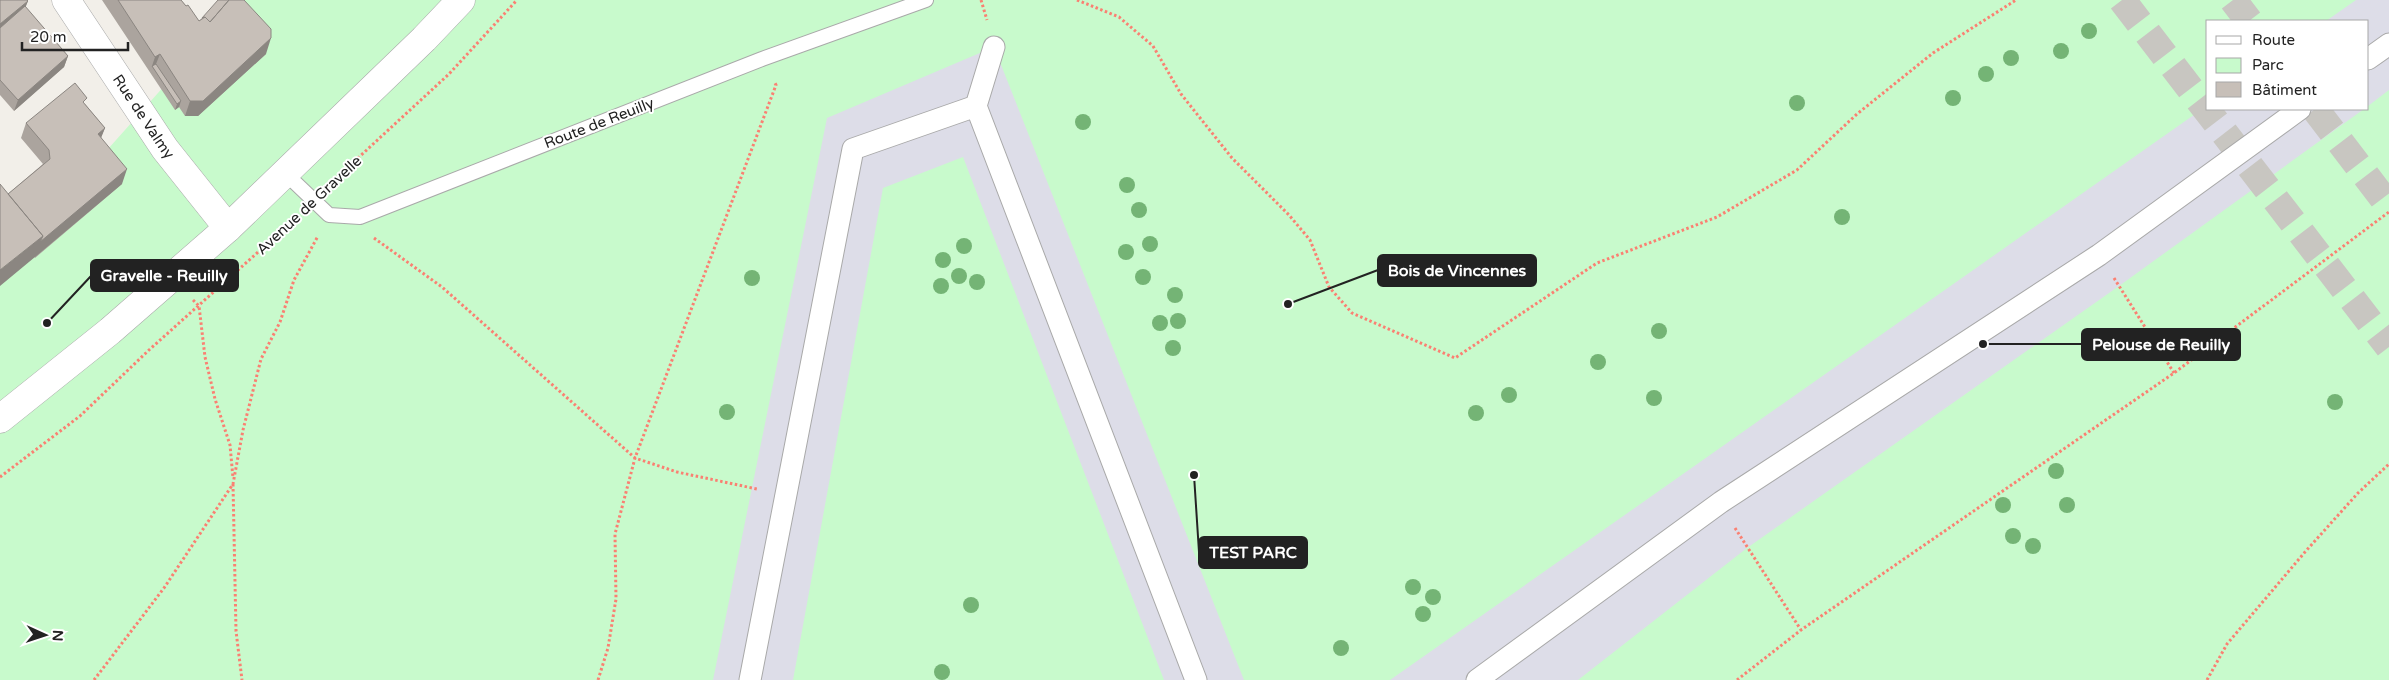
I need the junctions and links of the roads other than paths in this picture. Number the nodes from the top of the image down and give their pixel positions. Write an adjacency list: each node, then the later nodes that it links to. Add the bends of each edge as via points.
1 (66, 0): 10 (street, Rue de Valmy, via 165,149)
2 (461, 0): 9 (street)
3 (926, 0): 9 (lane, Route de Reuilly, via 762,58 360,217 329,215)
4 (2389, 44): 6 (street)
5 (994, 47): 7 (street)
6 (2369, 58)
7 (976, 106): 12 (street, via 853,149); 13 (street)
8 (2299, 110): 14 (street, via 2099,255 1721,502)
9 (285, 173): 10 (street)
10 (228, 228): 11 (street, via 110,331)
11 (0, 419)
12 (750, 680)
13 (1196, 680)
14 (1476, 680)

